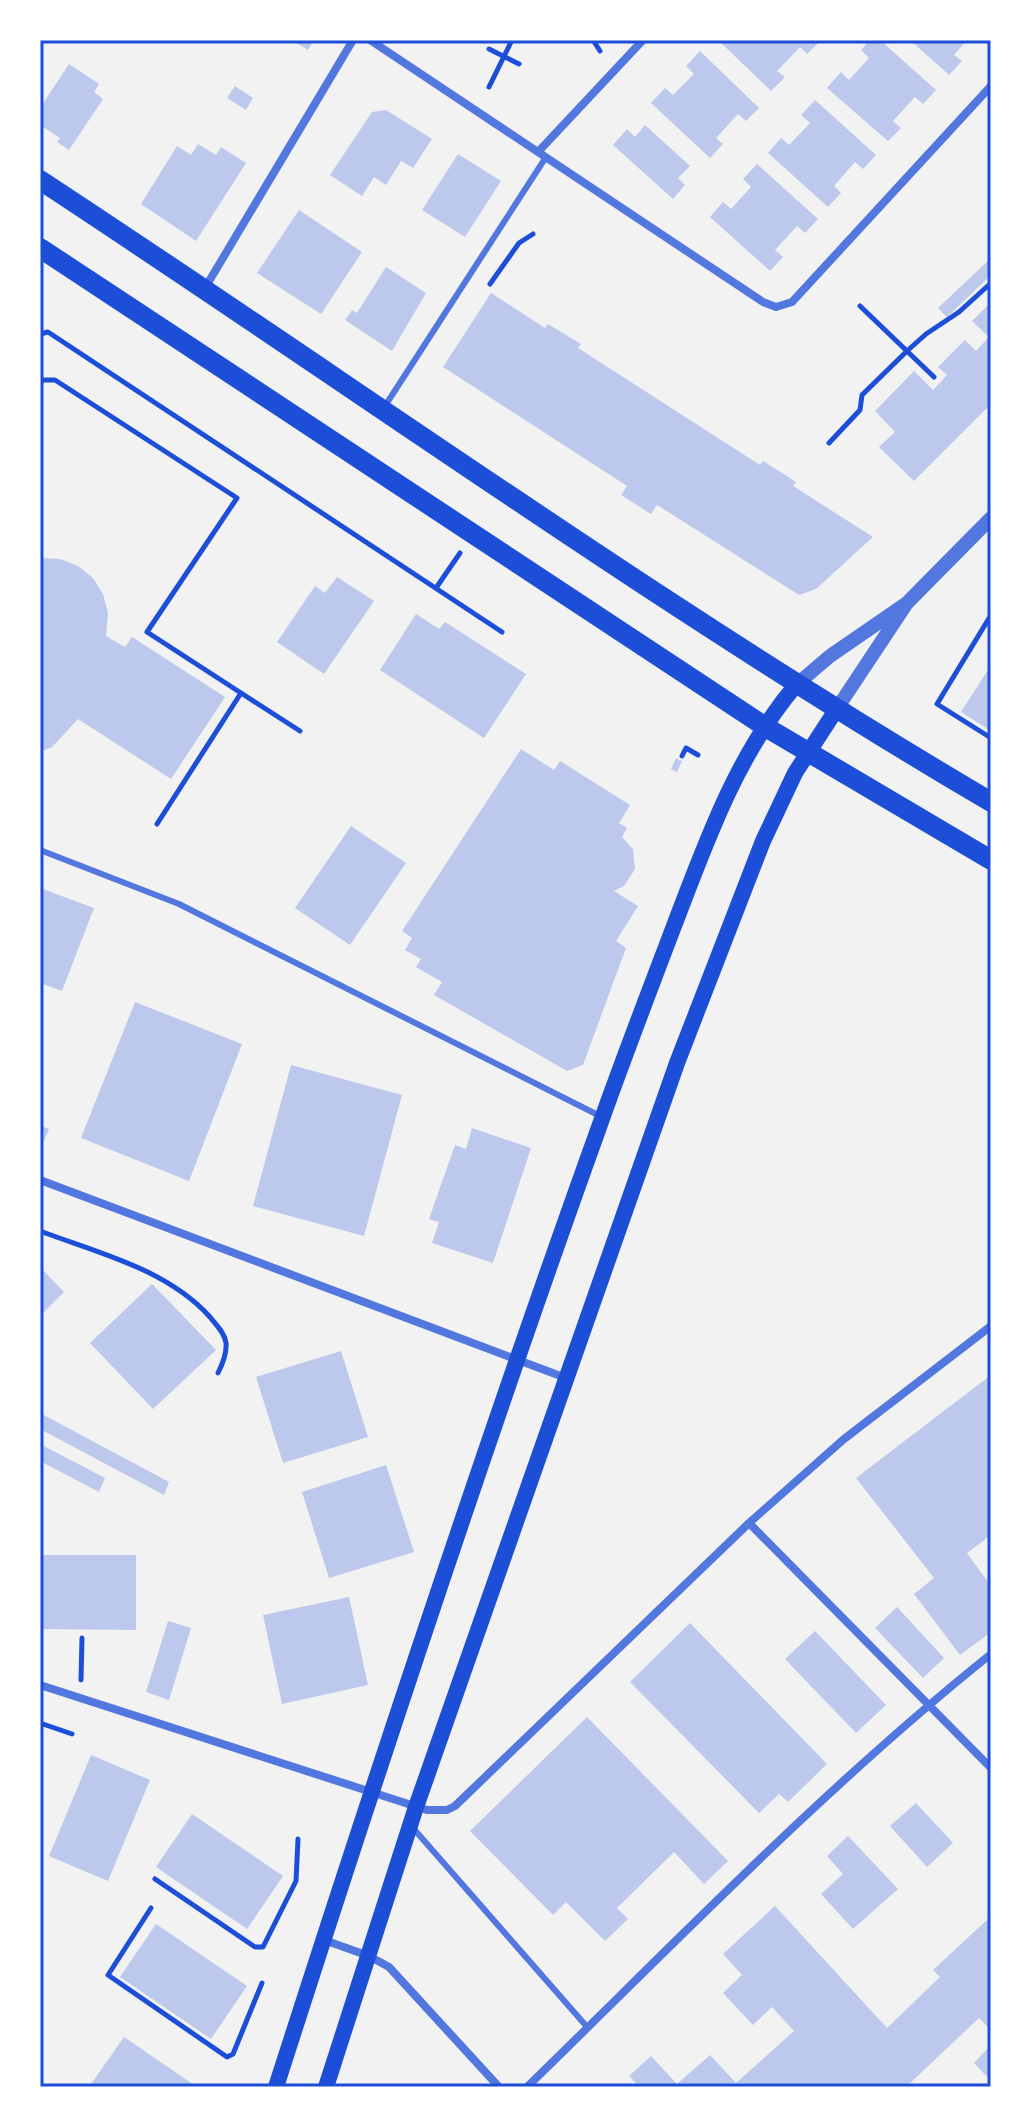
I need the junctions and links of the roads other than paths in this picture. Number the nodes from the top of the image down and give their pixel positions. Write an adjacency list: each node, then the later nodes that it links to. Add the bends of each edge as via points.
1 (353, 40): 8 (street)
2 (370, 40): 5 (street)
3 (643, 40): 5 (street)
4 (991, 86): 5 (street, via 782,307 763,302)
5 (542, 155): 9 (lane)
6 (40, 180): 8 (main road)
7 (41, 251): 14 (main road)
8 (205, 288): 9 (main road)
9 (383, 409): 12 (main road)
10 (991, 518): 11 (street)
11 (907, 603): 12 (street); 13 (street)
12 (796, 685): 13 (main road); 14 (main road)
13 (836, 710): 15 (main road); 16 (main road)
14 (764, 726): 15 (main road); 19 (main road, via 710,835)
15 (808, 752): 18 (main road); 23 (main road, via 732,916)
16 (991, 802)
17 (40, 850): 19 (lane, via 179,904)
18 (991, 860)
19 (603, 1117): 22 (main road)
20 (40, 1180): 22 (street)
21 (991, 1326): 24 (street, via 844,1439)
22 (517, 1360): 23 (street); 29 (main road)
23 (566, 1378): 30 (main road)
24 (749, 1523): 27 (street); 30 (street, via 455,1806 438,1811)
25 (991, 1654): 27 (street)
26 (40, 1685): 29 (street)
27 (927, 1705): 28 (street); 34 (street)
28 (991, 1768)
29 (371, 1792): 30 (street); 32 (main road)
30 (416, 1807): 31 (main road)
31 (410, 1826): 33 (main road); 34 (lane)
32 (323, 1940): 33 (street); 35 (main road)
33 (369, 1956): 36 (main road); 37 (street, via 403,1980)
34 (588, 2028): 38 (street)
35 (276, 2087)
36 (326, 2087)
37 (499, 2087)
38 (527, 2087)

